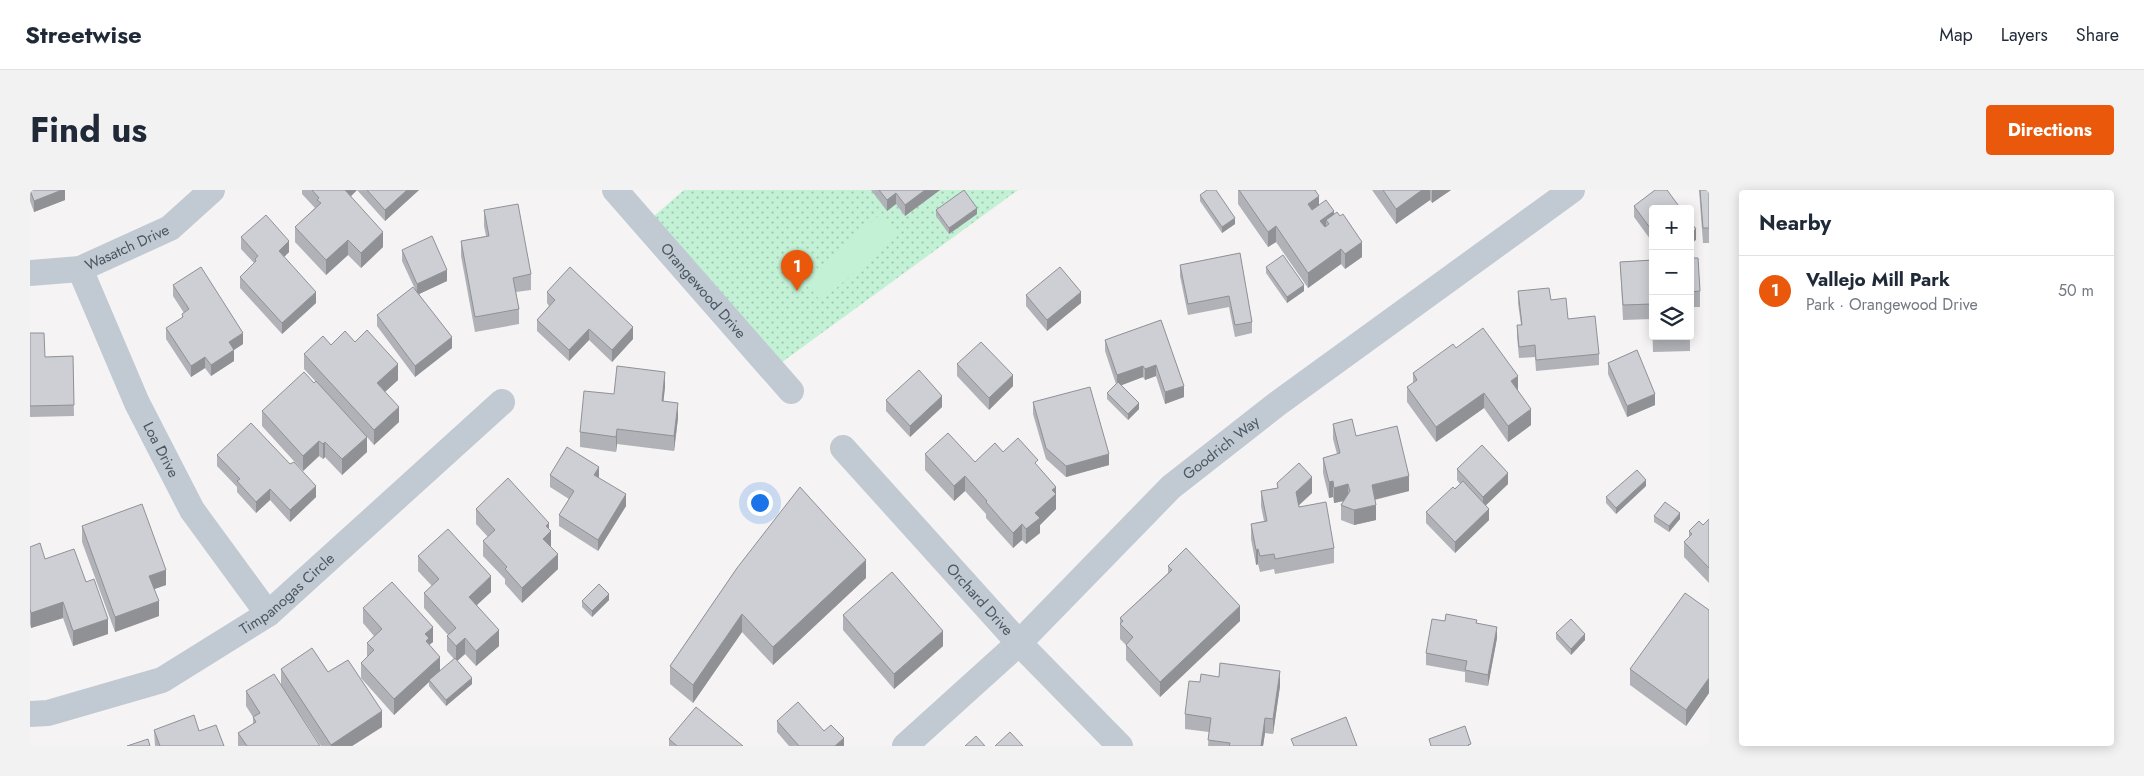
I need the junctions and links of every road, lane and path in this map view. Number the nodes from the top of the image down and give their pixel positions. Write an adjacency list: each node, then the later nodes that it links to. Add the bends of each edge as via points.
1 (212, 190): 4 (street, Wasatch Drive, via 170,228)
2 (615, 190): 6 (street, Orangewood Drive)
3 (1572, 190): 10 (street, Goodrich Way, via 1277,404 1171,486)
4 (80, 269): 5 (street, Wasatch Drive); 9 (street, Loa Drive, via 137,403 192,510)
5 (30, 273)
6 (791, 391)
7 (502, 402): 9 (street, Timpanogas Circle)
8 (843, 448): 10 (street, Orchard Drive)
9 (268, 614): 11 (street, Timpanogas Circle, via 162,680 48,714)
10 (1019, 642): 12 (street, Goodrich Way); 13 (street, Orchard Drive)
11 (30, 714)
12 (906, 746)
13 (1120, 746)

